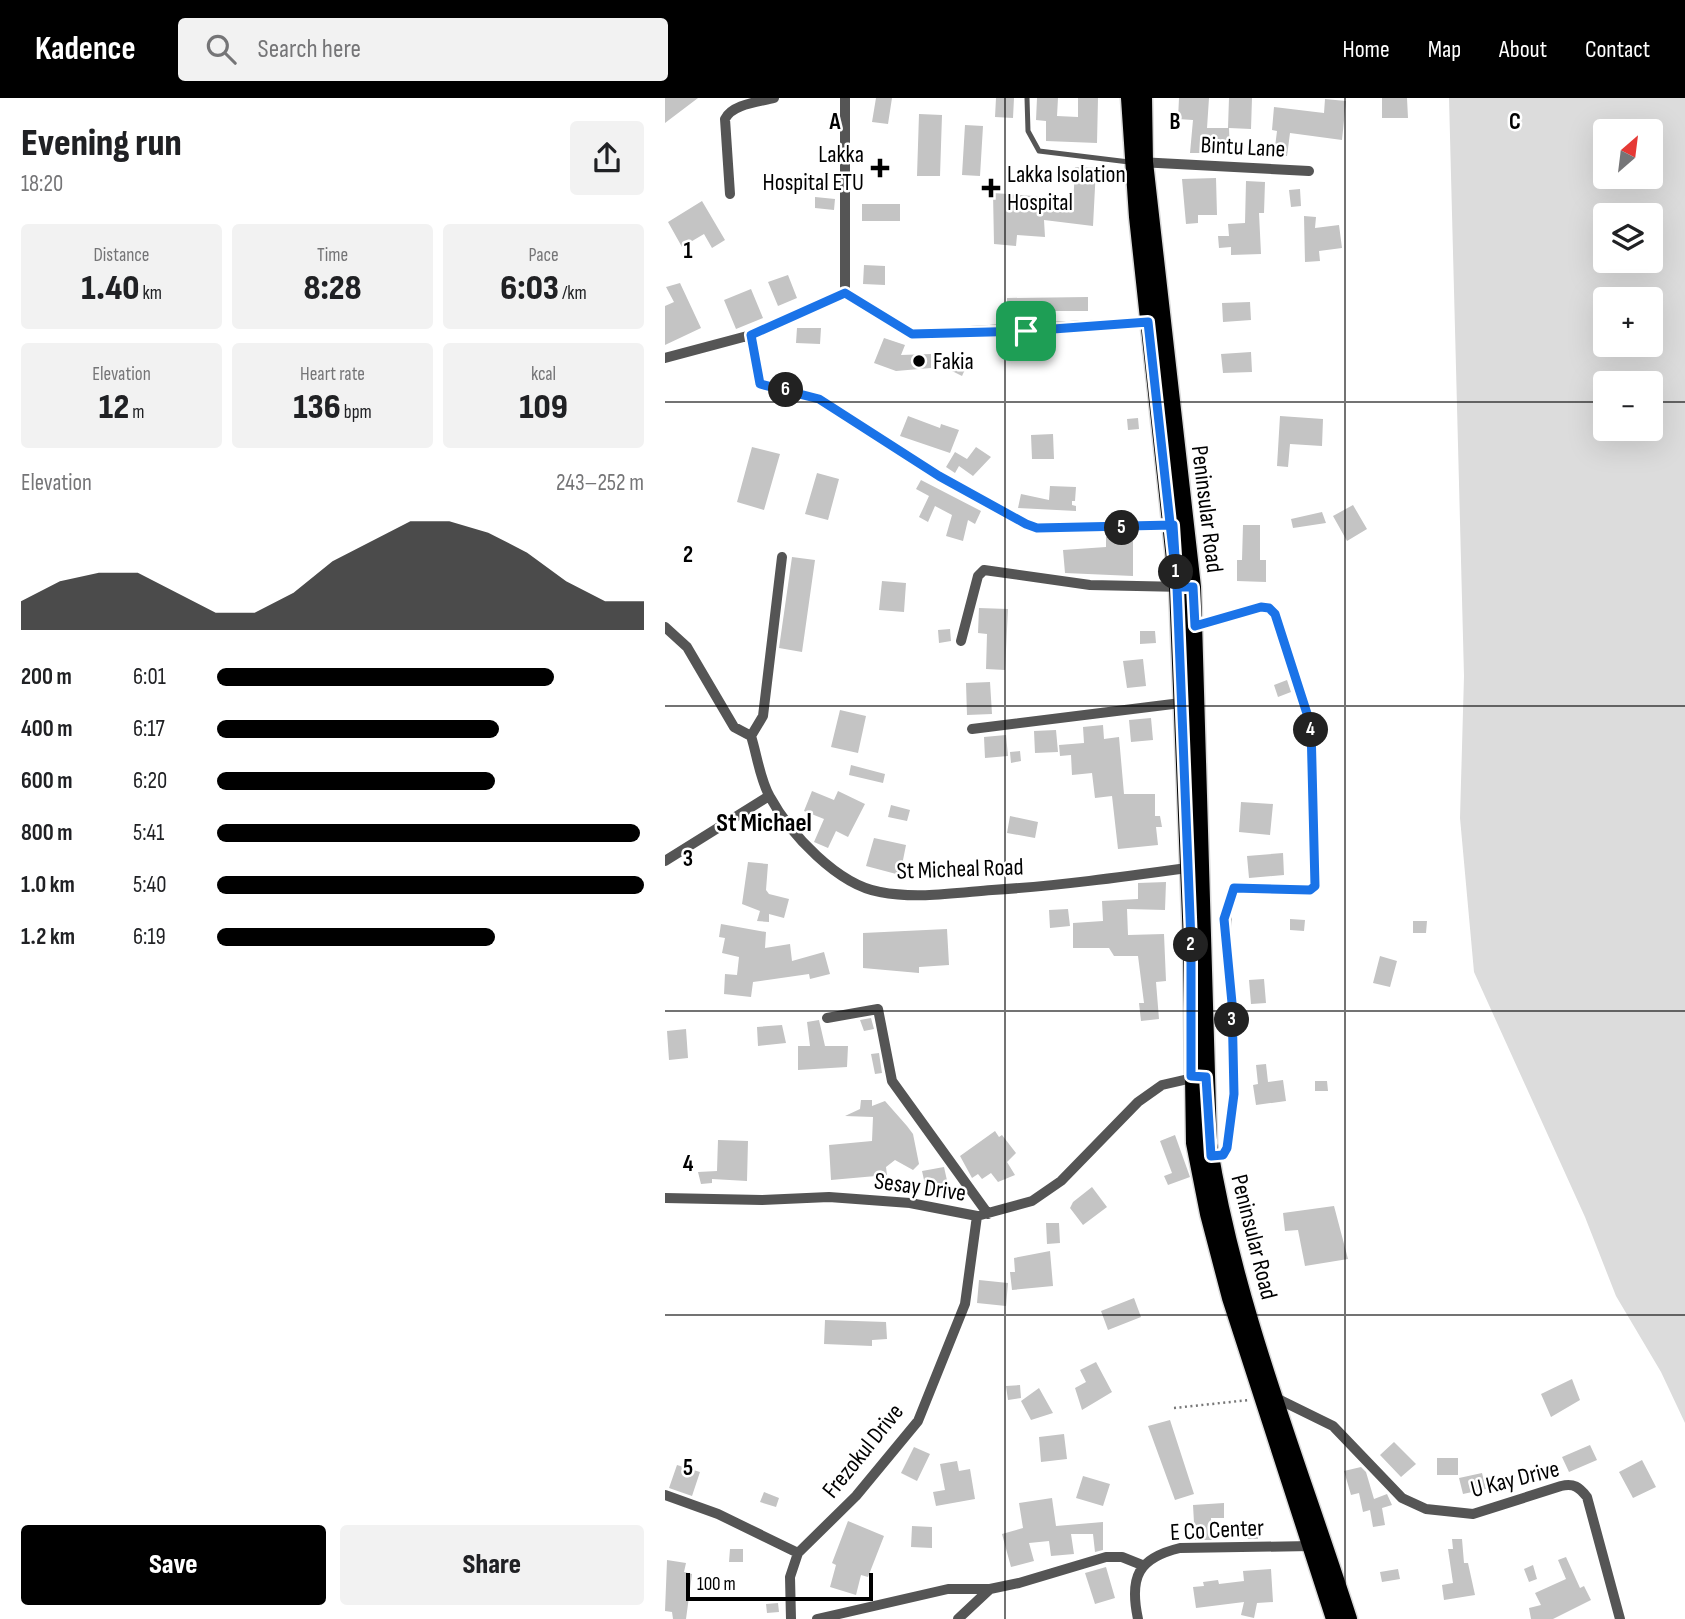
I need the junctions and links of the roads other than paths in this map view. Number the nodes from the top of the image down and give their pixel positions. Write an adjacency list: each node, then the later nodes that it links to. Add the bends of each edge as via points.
1 (774, 98): 8 (street, via 728,113)
2 (845, 98): 9 (street)
3 (1027, 98): 6 (lane, via 1028,131 1039,151)
4 (1129, 98): 6 (main road, Peninsular Road)
5 (1144, 98): 6 (main road, Peninsular Road)
6 (1139, 162): 7 (street, Bintu Lane); 10 (main road, Peninsular Road); 15 (main road, Peninsular Road)
7 (1309, 171)
8 (730, 194)
9 (845, 293): 10 (street, via 912,334); 11 (street)
10 (1148, 322): 13 (main road, Peninsular Road)
11 (751, 335): 12 (street); 13 (street, via 760,384 819,399 939,476 1026,524 1037,528)
12 (665, 358)
13 (1173, 525): 15 (main road, Peninsular Road)
14 (782, 557): 21 (street, via 763,716)
15 (1185, 587): 16 (main road, Peninsular Road); 18 (street, via 1090,585 984,570 978,576); 19 (main road, Peninsular Road)
16 (1195, 626): 26 (main road, Peninsular Road); 27 (street, via 1269,608 1275,614 1311,726 1315,886 1310,890 1234,888 1224,919 1234,1094 1226,1152)
17 (665, 627): 21 (street, via 687,646 734,727)
18 (961, 640)
19 (1181, 703): 20 (street); 24 (main road, Peninsular Road)
20 (972, 729)
21 (751, 736): 22 (street, St Micheal Road)
22 (769, 796): 23 (street); 24 (street, St Micheal Road, via 807,846 837,873 877,892 907,896 1064,886)
23 (665, 860)
24 (1188, 868): 26 (main road, Peninsular Road)
25 (827, 1018): 29 (street, via 879,1009 893,1081)
26 (1199, 1077): 27 (main road, Peninsular Road); 29 (street, Sesay Drive, via 1162,1085 1138,1102 1061,1181 1032,1201); 30 (main road, Peninsular Road, via 1193,1143 1208,1214)
27 (1211, 1156): 30 (main road, Peninsular Road, via 1219,1209)
28 (665, 1198): 29 (street, Sesay Drive, via 829,1197 910,1203)
29 (982, 1215): 33 (street, Frezokul Drive, via 965,1304 918,1421 856,1496)
30 (1270, 1399): 32 (main road, Peninsular Road); 41 (main road, Peninsular Road); 42 (street, U Kay Drive, via 1333,1426 1402,1498 1426,1510 1473,1514 1571,1483 1579,1487 1587,1497)
31 (665, 1495): 33 (street, via 718,1514)
32 (1311, 1546): 34 (street, E Co Center, via 1180,1548); 40 (main road, Peninsular Road)
33 (798, 1553): 36 (street, via 790,1577)
34 (1142, 1565): 35 (street, via 1106,1557); 39 (street, E Co Center, via 1134,1586)
35 (990, 1589): 37 (street, via 948,1589); 38 (street)
36 (791, 1619)
37 (817, 1619)
38 (958, 1619)
39 (1138, 1619)
40 (1334, 1619)
41 (1349, 1619)
42 (1620, 1619)

